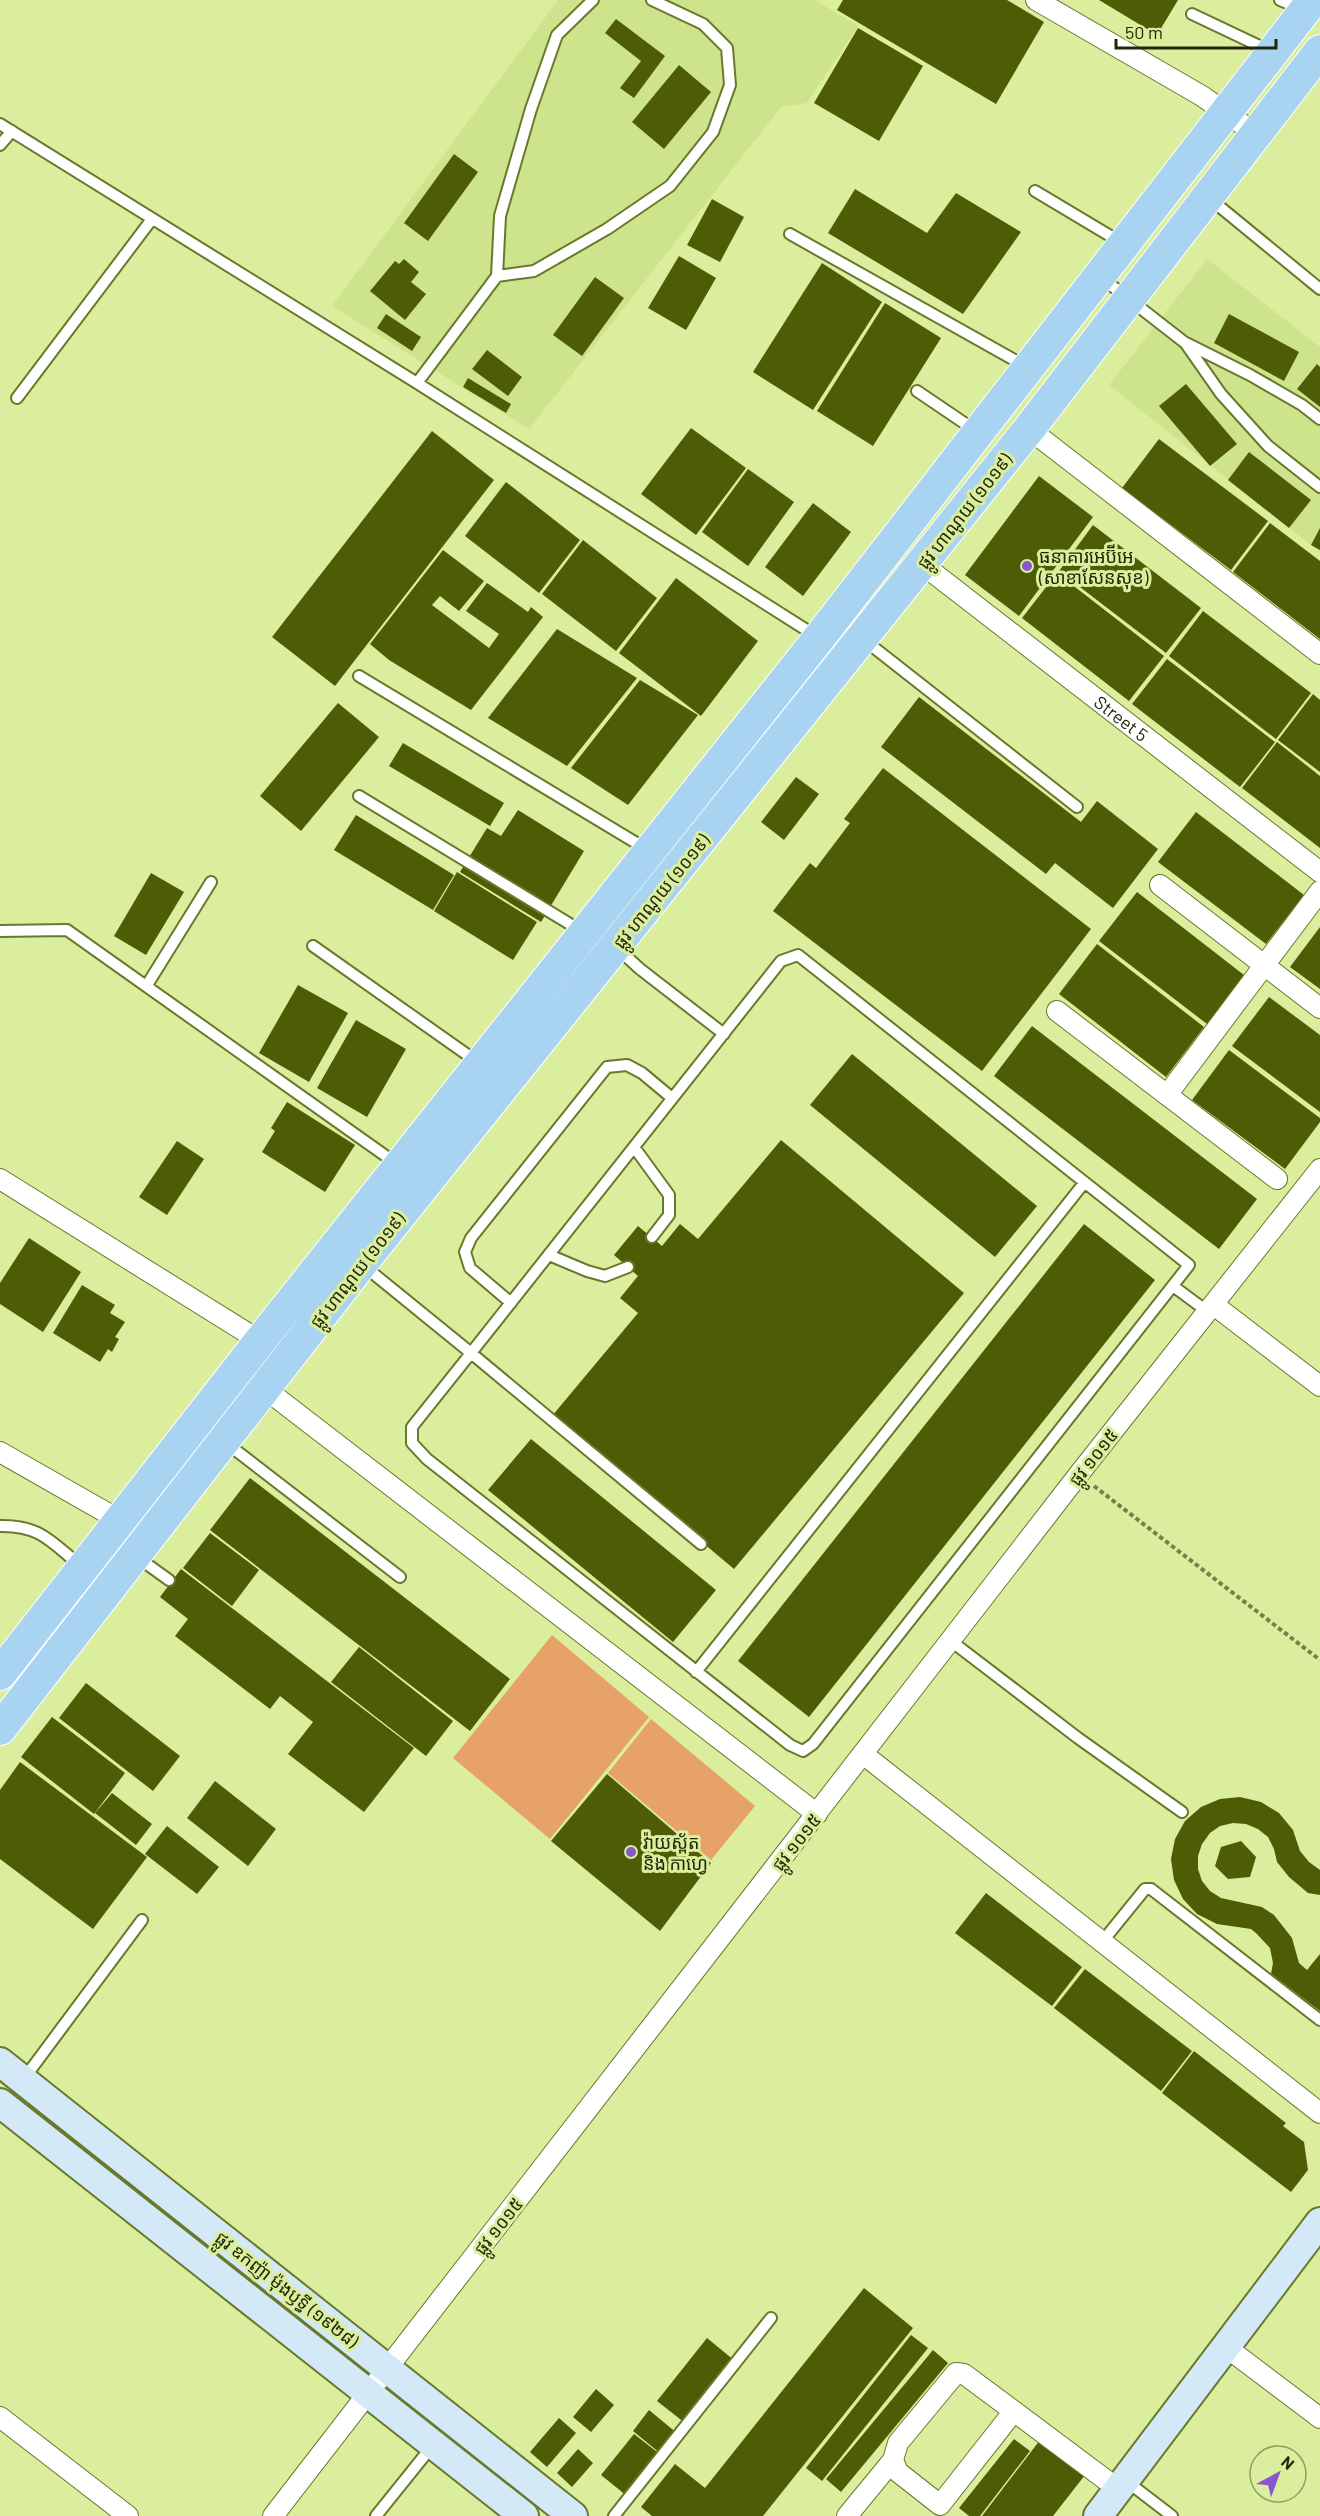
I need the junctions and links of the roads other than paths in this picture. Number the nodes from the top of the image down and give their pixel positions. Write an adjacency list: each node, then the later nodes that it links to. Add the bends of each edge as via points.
1 (593, 0): 18 (lane, via 557,35 531,109 500,216)
2 (652, 0): 18 (lane, via 703,24 727,48 730,85 713,132 670,186 607,229 534,271)
3 (1036, 0): 8 (street)
4 (1299, 3): 7 (main road, ផ្លូវ ហាណូយ (១០១៩))
5 (1192, 14): 7 (lane)
6 (1320, 51): 11 (main road, ផ្លូវ ហាណូយ (១០១៩))
7 (1273, 52): 8 (main road, ផ្លូវ ហាណូយ (១០១៩))
8 (1227, 112): 11 (street); 17 (main road, ផ្លូវ ហាណូយ (១០១៩))
9 (0, 124): 10 (lane)
10 (12, 132): 12 (lane); 15 (lane)
11 (1256, 134): 14 (main road, ផ្លូវ ហាណូយ (១០១៩))
12 (0, 145)
13 (1035, 191): 17 (lane)
14 (1207, 196): 20 (lane); 21 (main road, ផ្លូវ ហាណូយ (១០១៩))
15 (152, 219): 24 (lane); 26 (lane)
16 (790, 234): 23 (lane)
17 (1124, 245): 19 (main road, ផ្លូវ ហាណូយ (១០១៩))
18 (497, 276): 24 (lane)
19 (1100, 277): 21 (lane); 23 (main road, ផ្លូវ ហាណូយ (១០១៩))
20 (1320, 289)
21 (1128, 300): 22 (lane); 28 (main road, ផ្លូវ ហាណូយ (១០១៩))
22 (1184, 342): 27 (lane, via 1250,375); 30 (lane, via 1221,394 1268,446)
23 (1030, 368): 29 (main road, ផ្លូវ ហាណូយ (១០១៩))
24 (417, 383): 32 (lane)
25 (917, 391): 29 (lane)
26 (17, 398)
27 (1320, 419)
28 (1029, 429): 31 (main road, ផ្លូវ ហាណូយ (១០១៩)); 34 (street)
29 (979, 433): 32 (main road, ផ្លូវ ហាណូយ (១០១៩))
30 (1320, 487)
31 (922, 564): 33 (main road, ផ្លូវ ហាណូយ (១០១៩)); 39 (street, Street 5)
32 (819, 638): 38 (main road, ផ្លូវ ហាណូយ (១០១៩))
33 (862, 639): 37 (lane); 46 (main road, ផ្លូវ ហាណូយ (១០១៩))
34 (1320, 654)
35 (358, 676): 38 (lane)
36 (359, 796): 43 (lane)
37 (1077, 807)
38 (651, 852): 43 (main road, ផ្លូវ ហាណូយ (១០១៩))
39 (1320, 872)
40 (211, 882): 48 (lane)
41 (1160, 885): 47 (street)
42 (1320, 891): 47 (street)
43 (589, 930): 46 (lane); 52 (main road, ផ្លូវ ហាណូយ (១០១៩))
44 (0, 931): 48 (lane, via 67,930)
45 (313, 946): 52 (lane)
46 (616, 947): 51 (lane); 62 (main road, ផ្លូវ ហាណូយ (១០១៩))
47 (1264, 965): 49 (street); 53 (street)
48 (147, 985): 56 (lane)
49 (1320, 1008)
50 (1057, 1011): 53 (street)
51 (724, 1034): 54 (lane); 60 (lane, via 781,961 798,955)
52 (481, 1065): 56 (main road, ផ្លូវ ហាណូយ (១០១៩))
53 (1167, 1095): 59 (street)
54 (672, 1098): 55 (lane); 66 (lane, via 627,1065 607,1066 471,1238 465,1252 470,1268)
55 (634, 1147): 61 (lane, via 669,1195 669,1215); 63 (lane)
56 (400, 1166): 62 (main road, ផ្លូវ ហាណូយ (១០១៩))
57 (1320, 1169): 67 (street, ផ្លូវ ១០១៥)
58 (0, 1179): 68 (street)
59 (1277, 1179)
60 (1084, 1183): 65 (lane, via 1189,1265); 82 (lane)
61 (652, 1237)
62 (350, 1254): 68 (main road, ផ្លូវ ហាណូយ (១០១៩)); 69 (lane); 71 (main road, ផ្លូវ ហាណូយ (១០១៩))
63 (549, 1255): 64 (lane, via 605,1276); 66 (lane)
64 (628, 1267)
65 (1173, 1286): 67 (lane); 82 (lane, via 813,1744 803,1751 790,1745)
66 (511, 1303): 69 (lane)
67 (1211, 1308): 70 (street); 81 (street, ផ្លូវ ១០១៥)
68 (260, 1341): 74 (main road, ផ្លូវ ហាណូយ (១០១៩))
69 (471, 1353): 76 (lane); 82 (lane, via 412,1427 412,1443 427,1459)
70 (1320, 1386)
71 (264, 1388): 72 (main road, ផ្លូវ ហាណូយ (១០១៩)); 87 (street)
72 (222, 1440): 77 (main road, ផ្លូវ ហាណូយ (១០១៩)); 79 (lane)
73 (0, 1452): 74 (street)
74 (121, 1520): 77 (street); 78 (main road, ផ្លូវ ហាណូយ (១០១៩))
75 (0, 1526): 78 (lane, via 37,1531)
76 (702, 1544)
77 (140, 1547): 80 (lane); 84 (main road, ផ្លូវ ហាណូយ (១០១៩))
78 (82, 1567): 83 (main road, ផ្លូវ ហាណូយ (១០១៩))
79 (400, 1576)
80 (169, 1580)
81 (951, 1641): 85 (street, ផ្លូវ ១០១៥); 86 (lane)
82 (696, 1672)
83 (0, 1674)
84 (0, 1729)
85 (864, 1754): 87 (street, ផ្លូវ ១០១៥); 89 (street)
86 (1182, 1812)
87 (817, 1815): 98 (street, ផ្លូវ ១០១៥)
88 (142, 1920): 92 (lane)
89 (1102, 1941): 90 (lane, via 1145,1889 1151,1889); 94 (street)
90 (1320, 2020)
91 (0, 2062): 92 (main road, ផ្លូវ ឧកញ៉ា ម៉ុងឫទ្ធី (១៩២៨))
92 (23, 2080): 98 (main road, ផ្លូវ ឧកញ៉ា ម៉ុងឫទ្ធី (១៩២៨))
93 (0, 2103): 99 (main road, ផ្លូវ ឧកញ៉ា ម៉ុងឫទ្ធី (១៩២៨))
94 (1320, 2113)
95 (1320, 2222): 97 (main road)
96 (771, 2318): 111 (lane)
97 (1226, 2347): 102 (street); 105 (main road)
98 (388, 2369): 99 (street, ផ្លូវ ១០១៥); 110 (main road, ផ្លូវ ឧកញ៉ា ម៉ុងឫទ្ធី (១៩២៨))
99 (369, 2394): 103 (main road, ផ្លូវ ឧកញ៉ា ម៉ុងឫទ្ធី (១៩២៨)); 107 (street, ផ្លូវ ១០១៥)
100 (1014, 2411): 104 (street, via 975,2379 956,2373 898,2443); 104 (street, via 940,2505 898,2472); 105 (street)
101 (0, 2417): 106 (street)
102 (1320, 2418)
103 (434, 2445): 108 (lane); 109 (main road, ផ្លូវ ឧកញ៉ា ម៉ុងឫទ្ធី (១៩២៨))
104 (893, 2460): 112 (street)
105 (1121, 2484): 113 (main road); 114 (lane)
106 (129, 2516)
107 (273, 2516)
108 (376, 2516)
109 (524, 2516)
110 (573, 2516)
111 (614, 2516)
112 (847, 2516)
113 (1098, 2516)
114 (1172, 2516)

